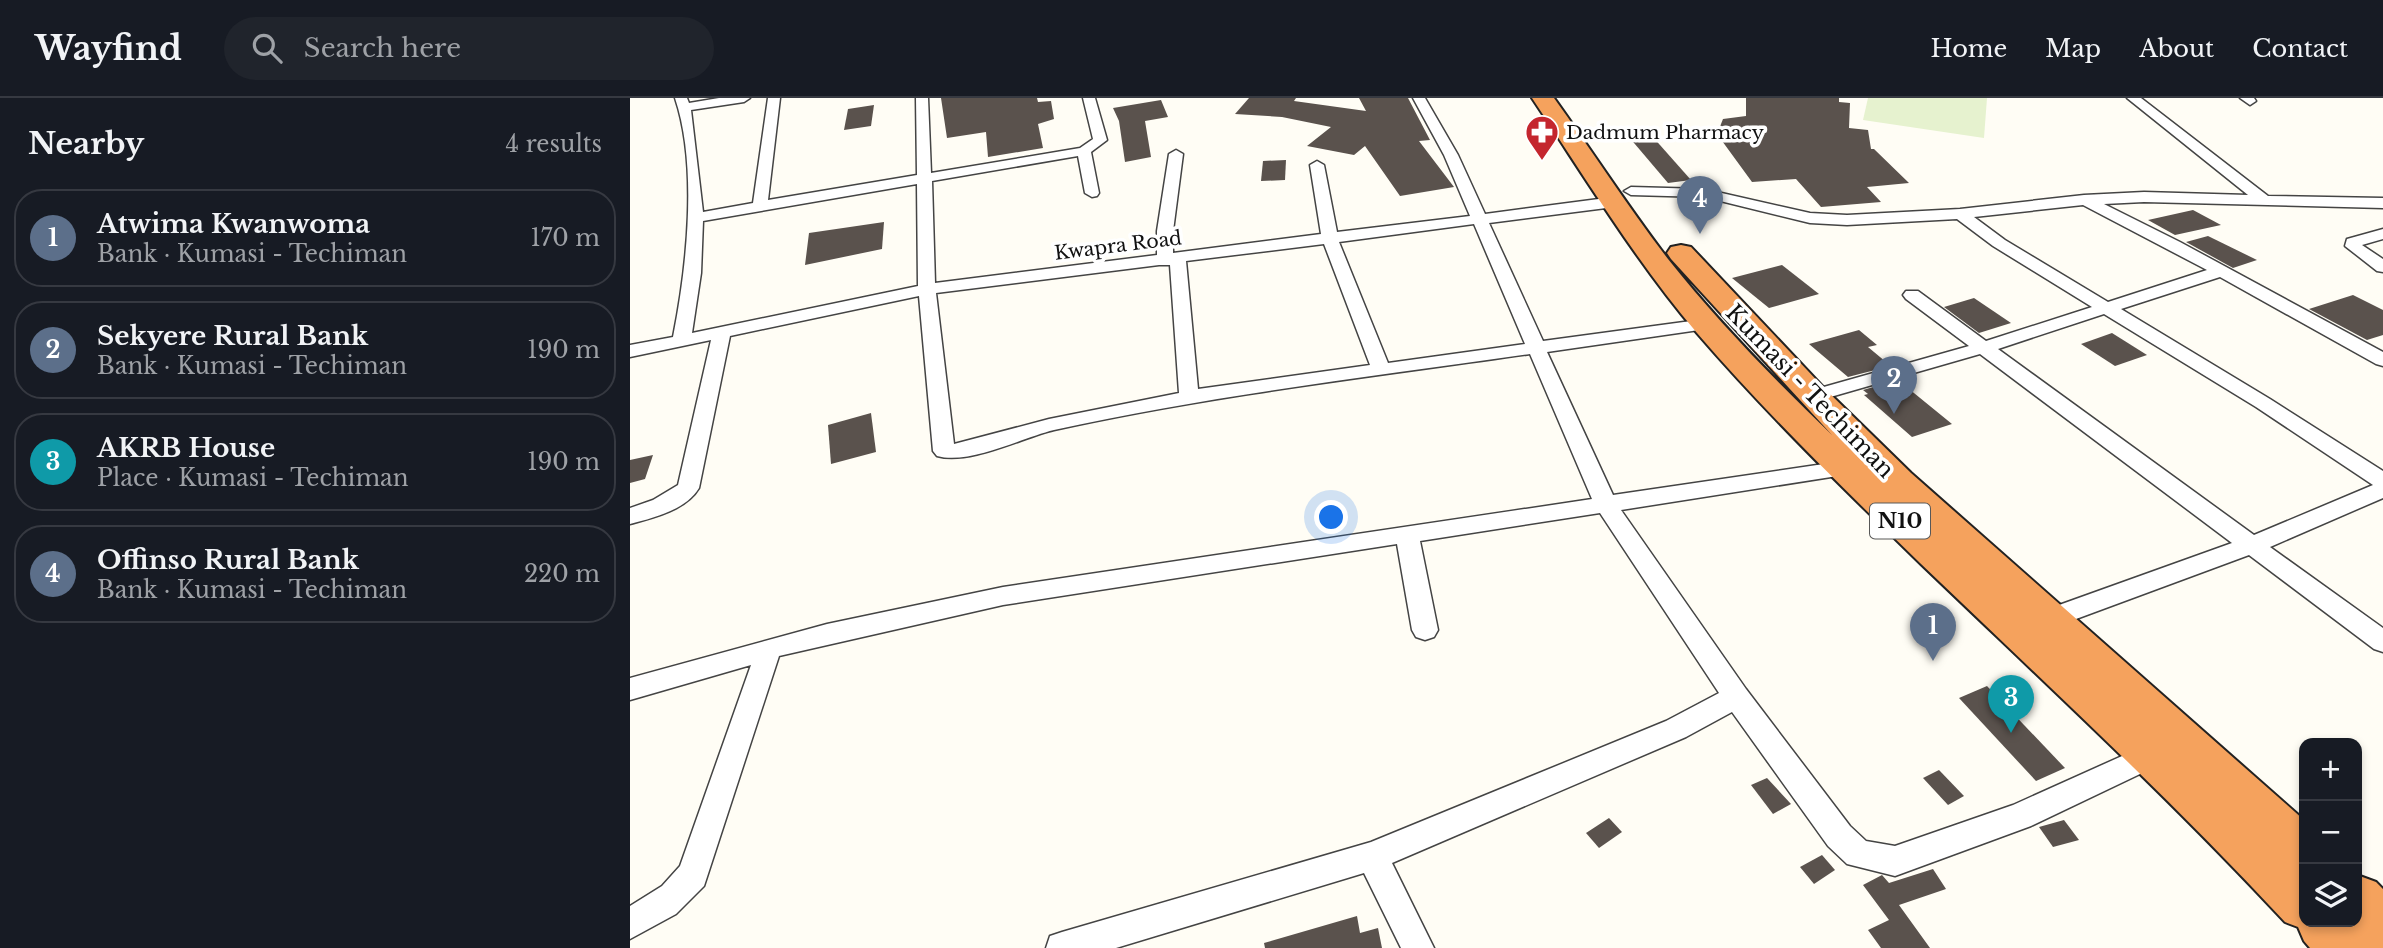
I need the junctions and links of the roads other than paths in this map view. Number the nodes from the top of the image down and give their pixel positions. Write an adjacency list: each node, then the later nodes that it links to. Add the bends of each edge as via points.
1 (744, 98): 9 (street)
2 (774, 98): 20 (street)
3 (922, 98): 13 (street)
4 (1089, 98): 10 (street, via 1100,140)
5 (1419, 98): 23 (street)
6 (1543, 98): 15 (highway, N10)
7 (1565, 98): 15 (highway, Kumasi - Techiman / N10)
8 (2133, 98): 17 (street)
9 (683, 103): 22 (street)
10 (1084, 151): 13 (street); 14 (street)
11 (1176, 154): 26 (street, via 1165,231)
12 (1317, 165): 25 (street)
13 (925, 180): 20 (street); 29 (street)
14 (1092, 193)
15 (1623, 197): 21 (street, Kwapra Road, via 1704,193 1810,218 1847,220); 23 (street, Kwapra Road); 32 (highway, N10); 40 (highway, Kumasi - Techiman / N10)
16 (2084, 200): 17 (street, Kwapra Road); 21 (street, Kwapra Road); 28 (street)
17 (2264, 200): 18 (street, Kwapra Road)
18 (2341, 202): 19 (street, Kwapra Road); 24 (street)
19 (2383, 203)
20 (760, 207): 22 (street)
21 (1960, 214): 31 (street)
22 (698, 217): 34 (street)
23 (1479, 218): 25 (street, Kwapra Road); 36 (street)
24 (2375, 227): 27 (street, via 2353,246)
25 (1331, 238): 26 (street, Kwapra Road); 39 (street)
26 (1172, 260): 29 (street, Kwapra Road); 41 (street)
27 (2383, 267)
28 (2221, 271): 31 (street); 38 (street)
29 (927, 289): 33 (street, Kwapra Road); 41 (street, via 944,452)
30 (1912, 295): 35 (street)
31 (2105, 309): 35 (street); 43 (street)
32 (1706, 324): 36 (street); 42 (highway, N10)
33 (722, 331): 34 (street, Kwapra Road); 46 (street, via 688,488 661,507)
34 (681, 340): 37 (street, Kwapra Road)
35 (1985, 347): 40 (street); 48 (street)
36 (1537, 349): 39 (street); 45 (street)
37 (630, 351)
38 (2383, 360)
39 (1381, 371): 41 (street)
40 (1814, 396): 49 (highway, Kumasi - Techiman / N10, via 1898,482)
41 (1189, 397)
42 (1844, 468): 45 (street); 50 (highway, N10)
43 (2383, 481)
44 (2383, 489): 48 (street)
45 (1606, 505): 47 (street); 55 (street)
46 (630, 516)
47 (1407, 536): 51 (street); 53 (street, via 1003,596)
48 (2252, 545): 49 (street); 52 (street)
49 (2049, 620): 50 (street); 57 (highway, Kumasi - Techiman / N10)
50 (2012, 627): 56 (highway, N10)
51 (1425, 630)
52 (2383, 642)
53 (769, 649): 54 (street); 61 (street, via 693,875 662,908)
54 (630, 689)
55 (1735, 696): 56 (street, via 1839,836 1858,854 1895,861 2020,816); 58 (street, via 1676,729)
56 (2151, 755): 59 (highway, N10)
57 (2299, 848)
58 (1372, 856): 64 (street); 65 (street)
59 (2299, 898)
60 (2362, 906): 63 (highway)
61 (630, 923)
62 (2328, 927): 66 (highway)
63 (2383, 927)
64 (1072, 946)
65 (1418, 948)
66 (2349, 948)

